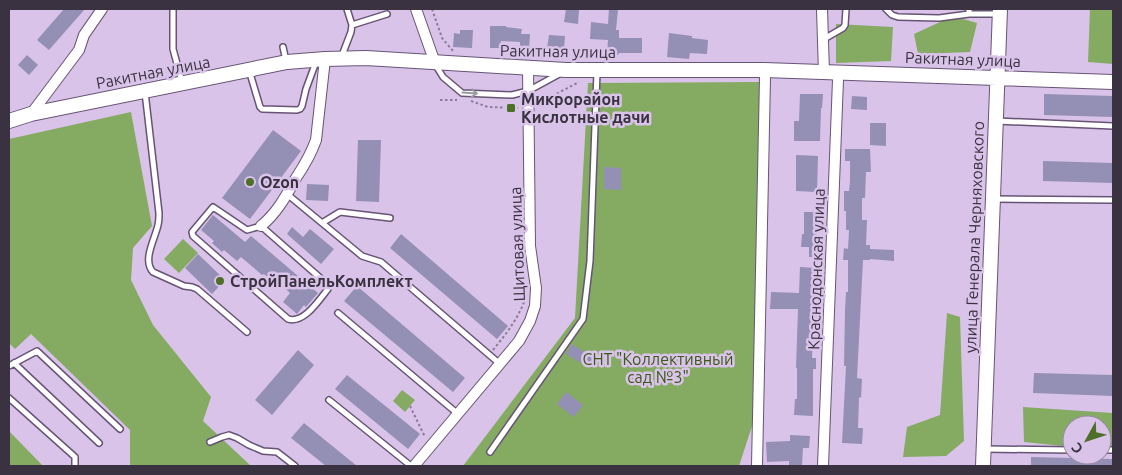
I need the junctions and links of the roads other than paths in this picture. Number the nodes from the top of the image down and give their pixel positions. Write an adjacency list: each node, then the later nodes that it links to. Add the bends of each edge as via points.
1 (102, 9): 29 (street, via 84,35 79,50)
2 (173, 9): 26 (lane, via 173,49)
3 (347, 9): 11 (lane)
4 (416, 9): 17 (street)
5 (822, 9): 12 (street, Краснодонская улица)
6 (846, 9): 12 (lane, via 843,28)
7 (886, 9): 8 (lane, via 898,17 939,18)
8 (969, 11): 9 (lane)
9 (1000, 12): 24 (street, улица Генерала Черняховского)
10 (387, 14): 11 (lane)
11 (352, 25): 14 (lane)
12 (823, 39): 22 (street, Краснодонская улица)
13 (283, 47): 16 (lane)
14 (340, 58): 15 (street, Ракитная улица); 17 (street, Ракитная улица)
15 (321, 59): 16 (street, Ракитная улица); 19 (lane, via 306,89 302,106 297,110 260,108); 33 (street, via 316,140)
16 (287, 62): 19 (street, Ракитная улица)
17 (435, 63): 18 (street, Ракитная улица); 28 (lane, one-way to 28, via 443,77 462,93 512,95)
18 (528, 68): 20 (street, Ракитная улица); 28 (street, Щитовая улица)
19 (249, 70): 26 (street, Ракитная улица)
20 (566, 70): 23 (street, Ракитная улица); 28 (lane)
21 (764, 70): 22 (street, Ракитная улица); 23 (street, Ракитная улица); 55 (street)
22 (831, 73): 24 (street, Ракитная улица); 56 (street, Краснодонская улица, via 838,80)
23 (597, 74): 51 (lane, via 590,261 582,319)
24 (998, 78): 25 (street, Ракитная улица); 31 (street, улица Генерала Черняховского)
25 (1113, 82)
26 (182, 84): 27 (street, Ракитная улица)
27 (146, 91): 29 (street, Ракитная улица); 40 (lane, via 159,213 148,257 149,268 197,289)
28 (528, 91): 42 (street, Щитовая улица, via 530,246 535,306 519,341)
29 (31, 114): 30 (street, Ракитная улица)
30 (9, 121)
31 (995, 121): 32 (lane); 34 (street, улица Генерала Черняховского)
32 (1113, 126)
33 (287, 194): 37 (lane); 38 (street)
34 (993, 199): 35 (lane); 49 (street, улица Генерала Черняховского)
35 (1113, 200)
36 (390, 218): 37 (lane, via 340,212)
37 (322, 223): 42 (lane, via 362,256 381,262)
38 (262, 226): 38 (lane, via 328,286 307,314 294,320 288,319 192,234 214,207 247,230)
39 (338, 313): 45 (lane)
40 (248, 332)
41 (11, 364): 46 (lane, via 37,351); 48 (lane)
42 (500, 364): 45 (street, Щитовая улица)
43 (9, 398): 52 (lane, via 75,457)
44 (330, 400): 54 (lane)
45 (458, 414): 54 (street, Щитовая улица)
46 (120, 429)
47 (210, 442): 53 (lane, via 229,435 263,451 277,452)
48 (99, 443)
49 (983, 449): 50 (lane); 57 (street, улица Генерала Черняховского)
50 (1062, 450)
51 (490, 452)
52 (75, 466)
53 (295, 466)
54 (413, 466)
55 (757, 466)
56 (823, 466)
57 (983, 466)

